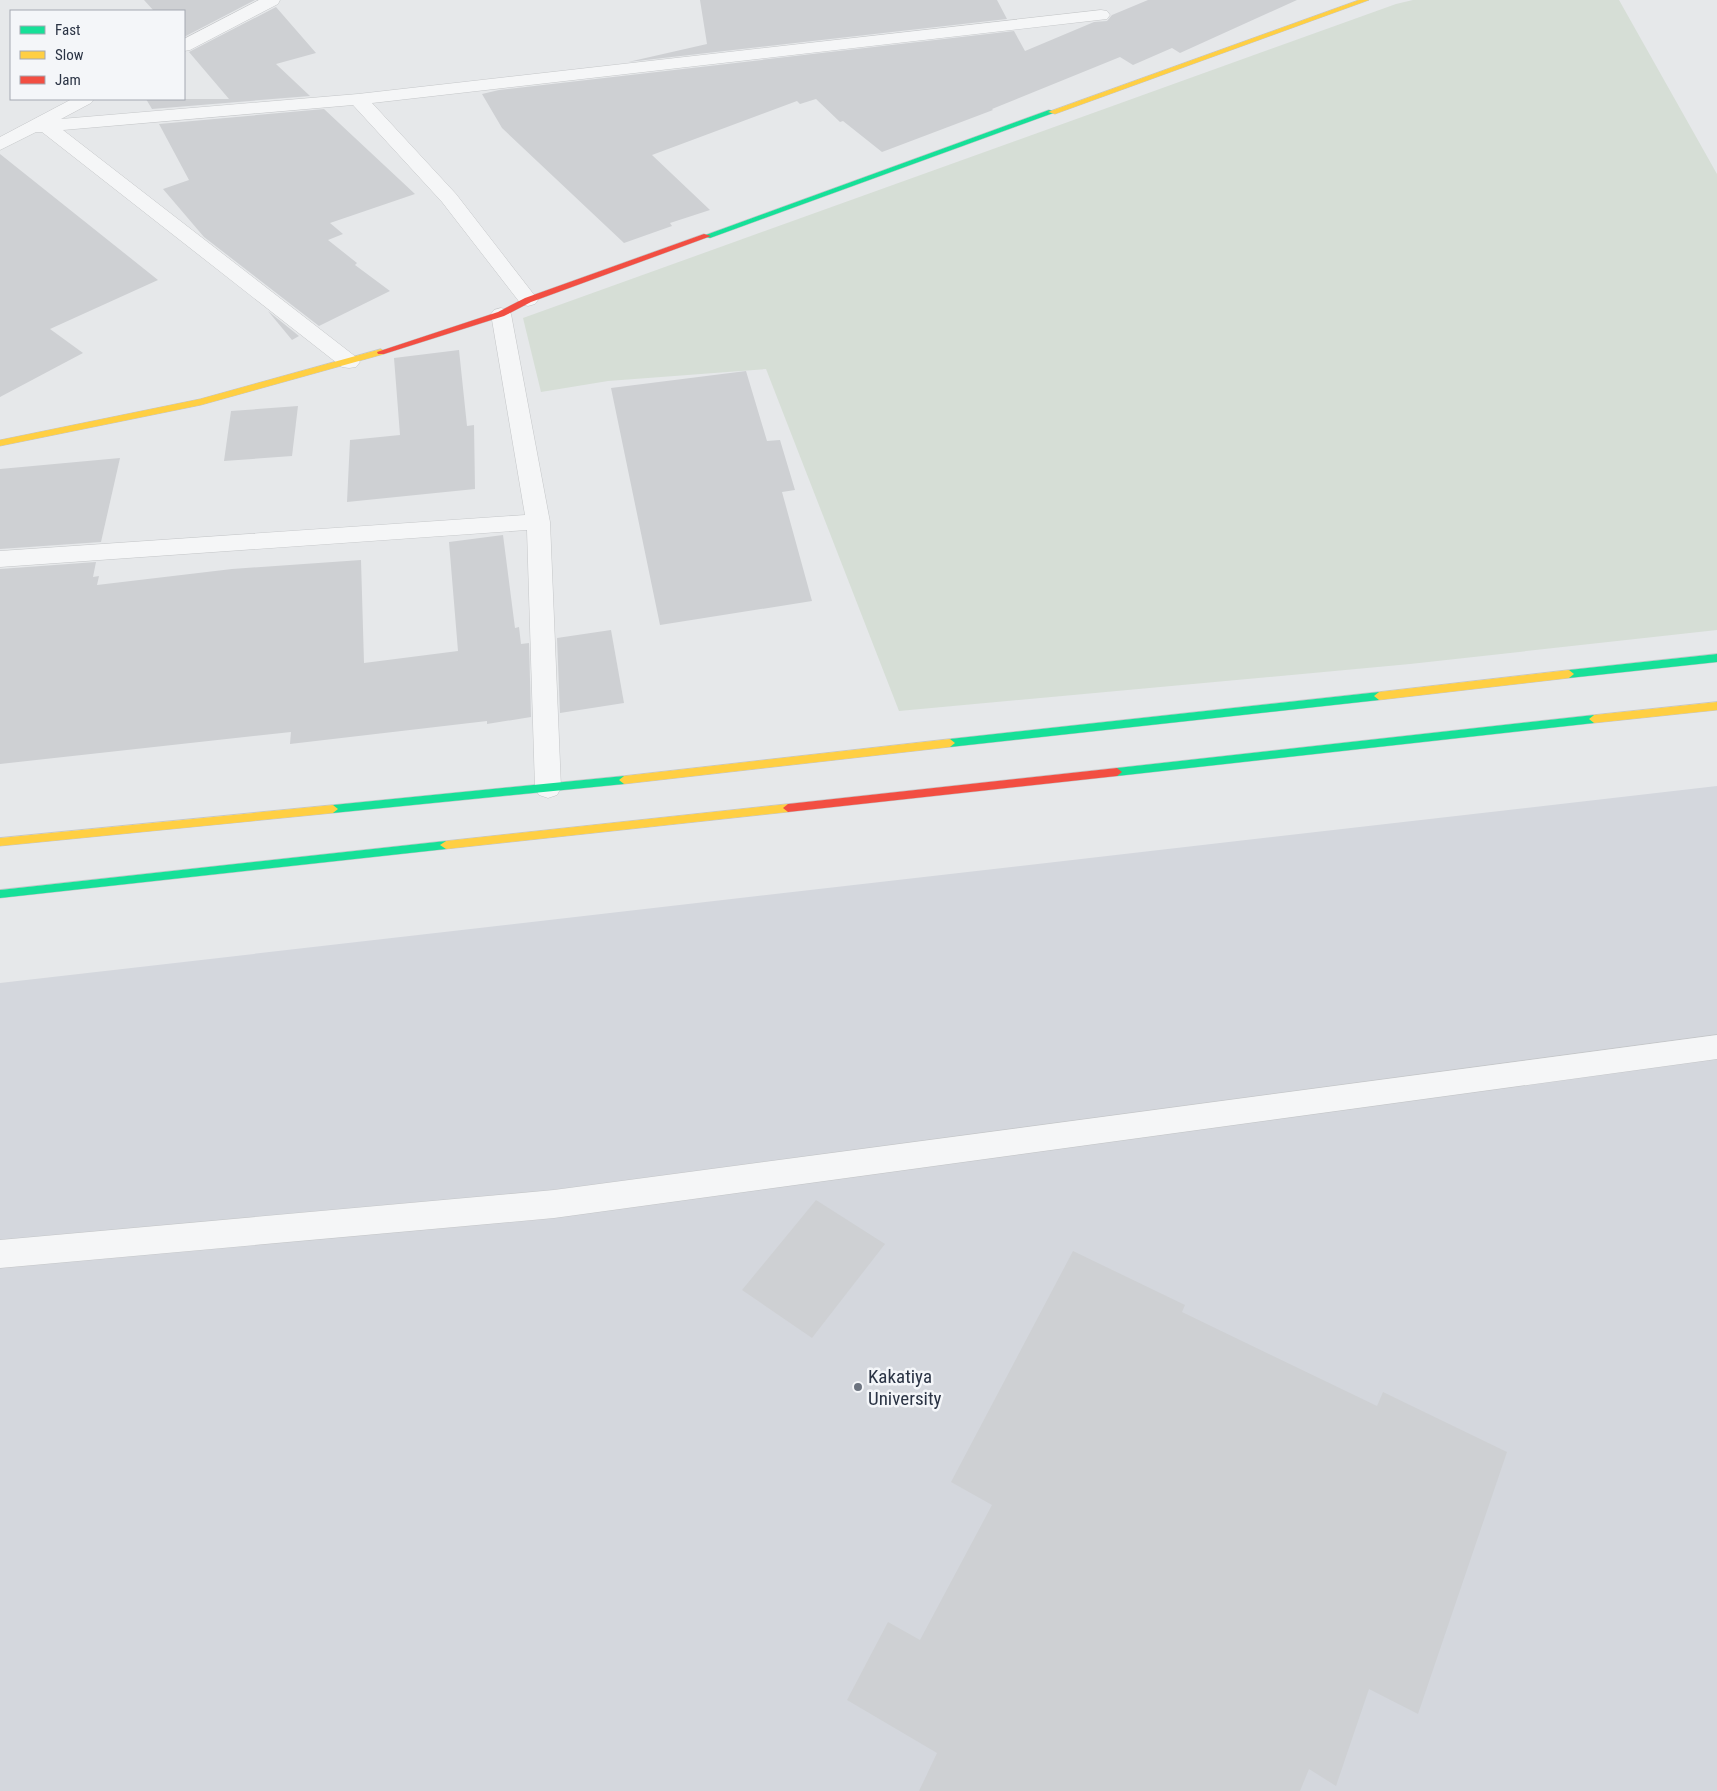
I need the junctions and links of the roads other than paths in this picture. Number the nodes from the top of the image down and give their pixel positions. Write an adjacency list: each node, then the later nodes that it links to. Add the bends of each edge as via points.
1 (272, 0): 4 (street)
2 (1366, 0): 9 (main road)
3 (1101, 15): 5 (street)
4 (185, 45)
5 (358, 99): 7 (street); 9 (street, via 449,198)
6 (83, 100): 7 (street)
7 (39, 126): 8 (street); 11 (street)
8 (3, 139)
9 (528, 300): 10 (main road)
10 (501, 314): 11 (main road); 13 (street)
11 (349, 362): 12 (main road, via 201,402)
12 (0, 443)
13 (538, 522): 14 (street); 17 (street)
14 (0, 559)
15 (1717, 658): 17 (main road)
16 (1717, 706): 19 (main road)
17 (548, 788): 18 (main road)
18 (0, 842)
19 (0, 894)
20 (1717, 1047): 21 (street, via 554,1204)
21 (0, 1254)

